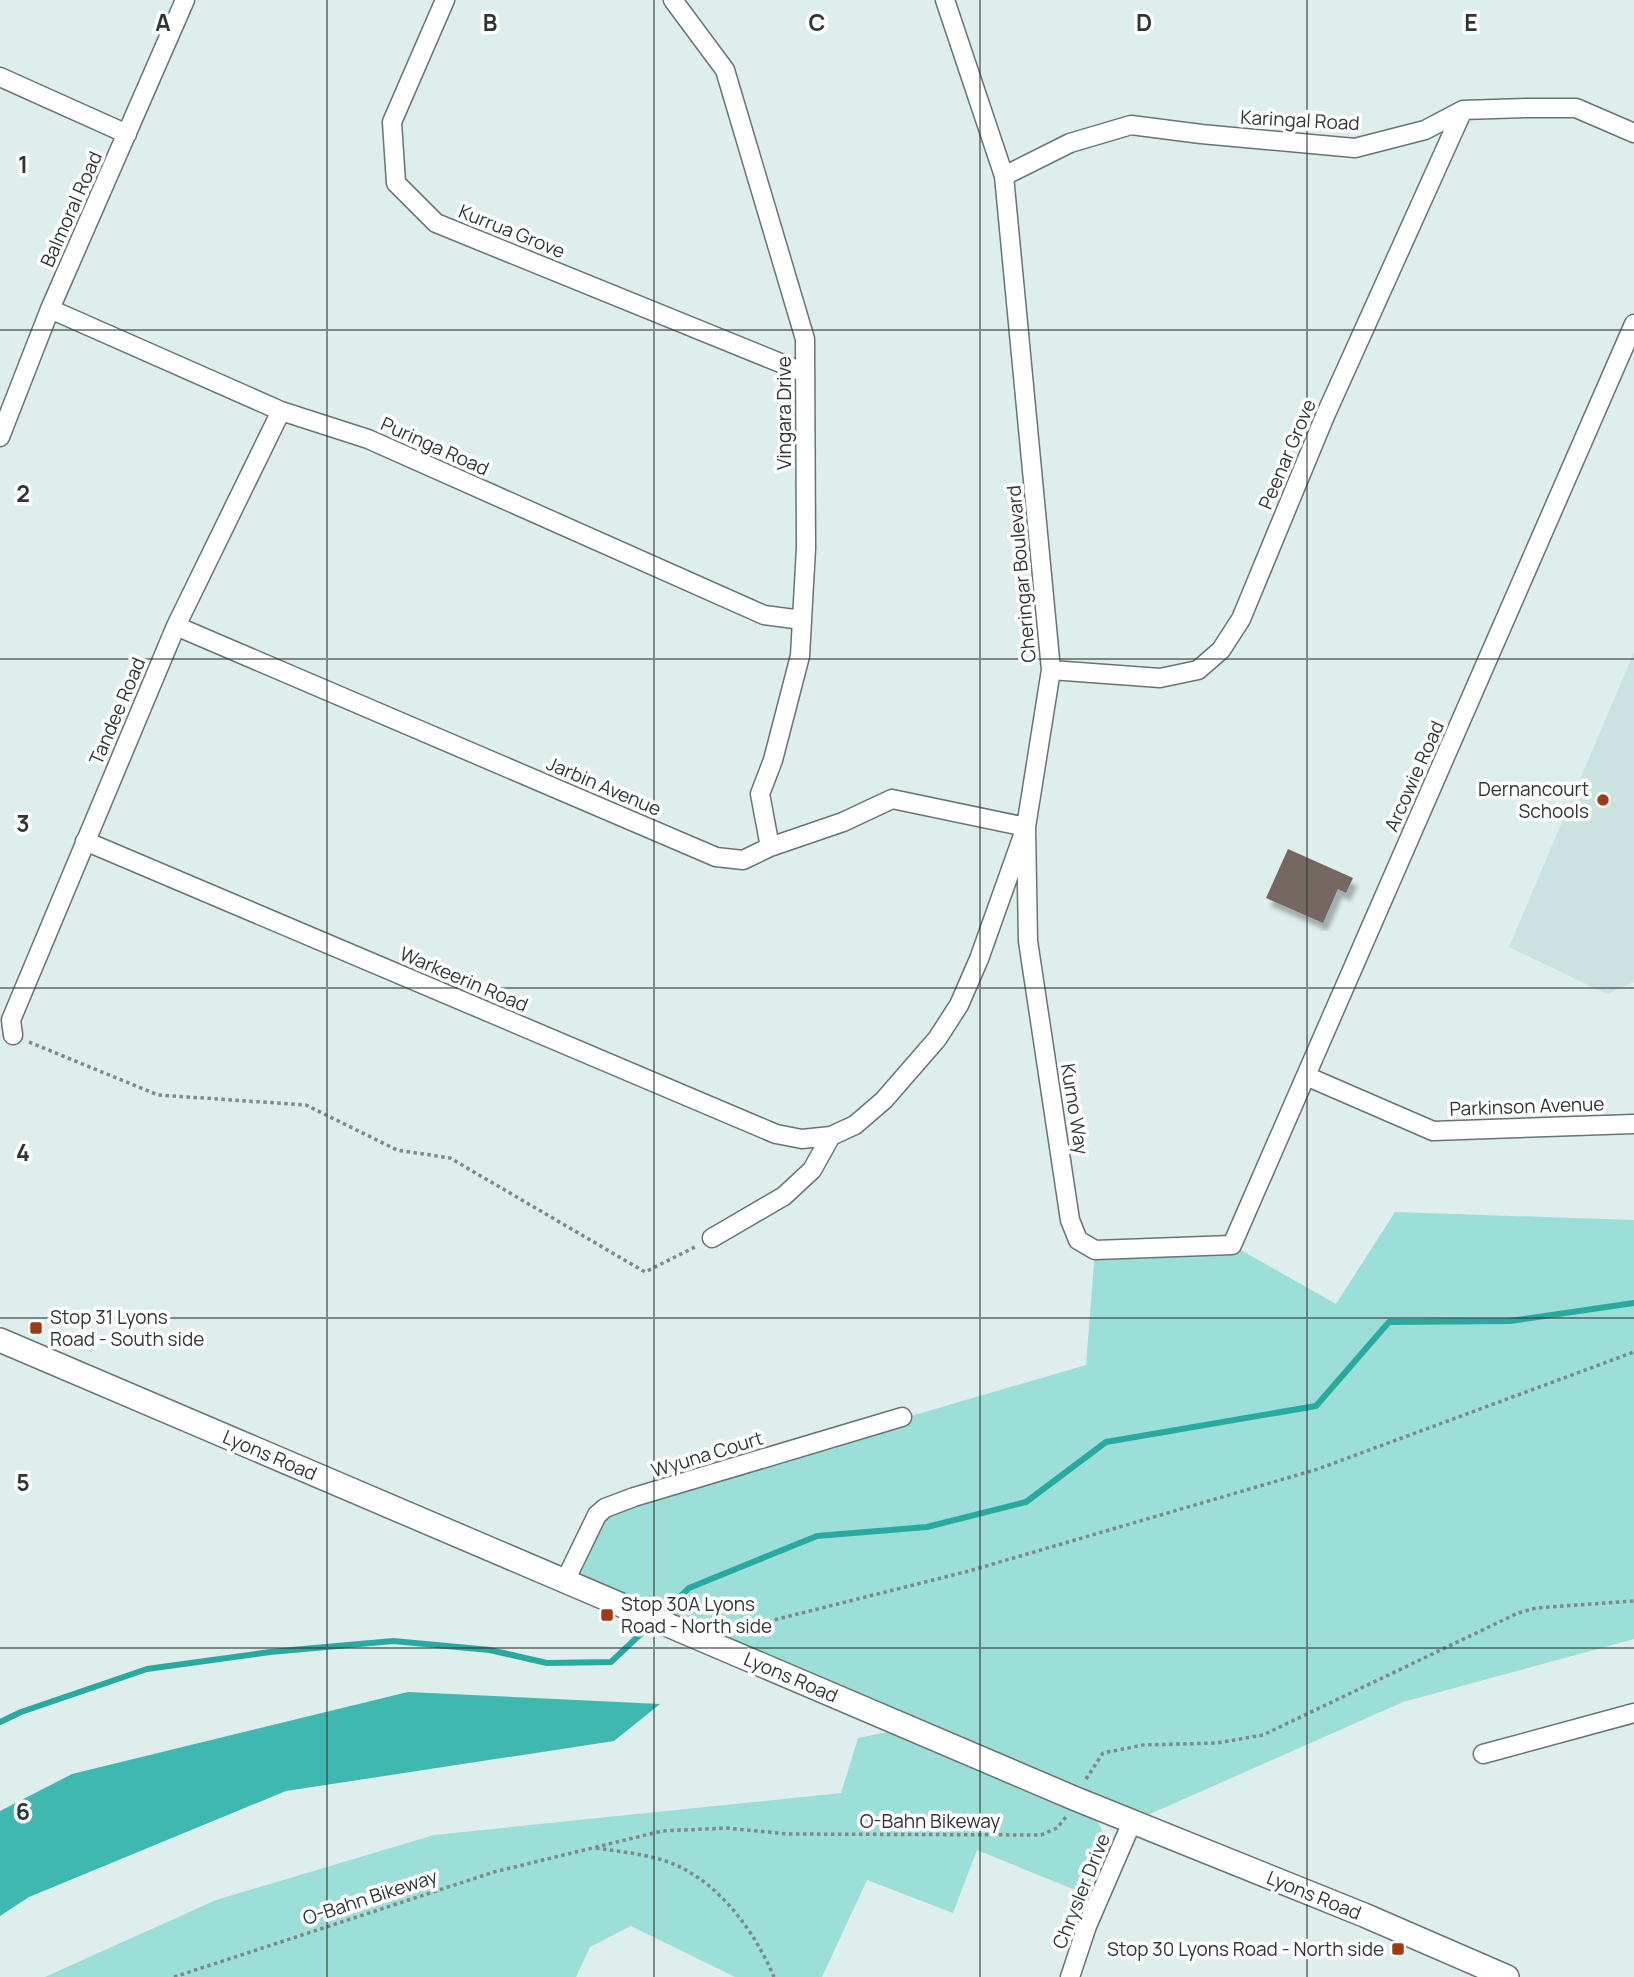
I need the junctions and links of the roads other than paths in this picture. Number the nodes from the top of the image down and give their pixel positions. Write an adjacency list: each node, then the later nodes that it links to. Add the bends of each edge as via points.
1 (185, 0): 8 (street, Balmoral Road)
2 (445, 0): 12 (street, Kurrua Grove, via 392,122 396,183 436,223)
3 (673, 0): 12 (street, Vingara Drive, via 725,70 805,339)
4 (946, 0): 9 (street, Cheringar Boulevard)
5 (0, 77): 8 (street)
6 (1463, 110): 7 (street, Karingal Road, via 1576,108); 9 (street, Karingal Road, via 1425,130 1355,148 1131,125 1070,143); 17 (street, Peenar Grove, via 1325,416 1241,619 1221,650 1198,670 1160,678)
7 (1634, 133)
8 (127, 134): 10 (street, Balmoral Road)
9 (1004, 176): 17 (street, Cheringar Boulevard)
10 (50, 309): 13 (street, Puringa Road); 14 (street, Balmoral Road)
11 (1634, 324): 22 (street, Arcowie Road)
12 (805, 373): 15 (street, Vingara Drive)
13 (281, 411): 15 (street, Puringa Road, via 368,439 764,615); 16 (street, Tandee Road)
14 (0, 437)
15 (802, 620): 20 (street, Vingara Drive, via 800,656 760,794)
16 (176, 626): 19 (street, Tandee Road); 20 (street, Jarbin Avenue, via 716,857 743,860)
17 (1051, 670): 18 (street, Cheringar Boulevard)
18 (1027, 827): 20 (street, Jarbin Avenue, via 892,799 843,822); 24 (street, Cheringar Boulevard, via 959,1005 937,1039 884,1100 855,1125); 26 (street, Kurno Way, via 1028,941 1070,1220 1078,1240 1095,1250)
19 (85, 841): 21 (street, Tandee Road, via 12,1020); 24 (street, Warkeerin Road, via 776,1134 802,1139)
20 (769, 847)
21 (13, 1035)
22 (1306, 1076): 23 (street, Parkinson Avenue, via 1433,1130); 26 (street, Arcowie Road)
23 (1634, 1124)
24 (831, 1136): 25 (street, via 812,1170 784,1196)
25 (712, 1238)
26 (1232, 1245)
27 (0, 1340): 29 (street, Lyons Road)
28 (902, 1417): 29 (street, Wyuna Court, via 606,1508 591,1523)
29 (565, 1581): 32 (street, Lyons Road)
30 (1634, 1713): 31 (street)
31 (1483, 1754)
32 (1132, 1822): 33 (street, Chrysler Drive); 34 (street, Lyons Road)
33 (1070, 1977)
34 (1507, 1977)

